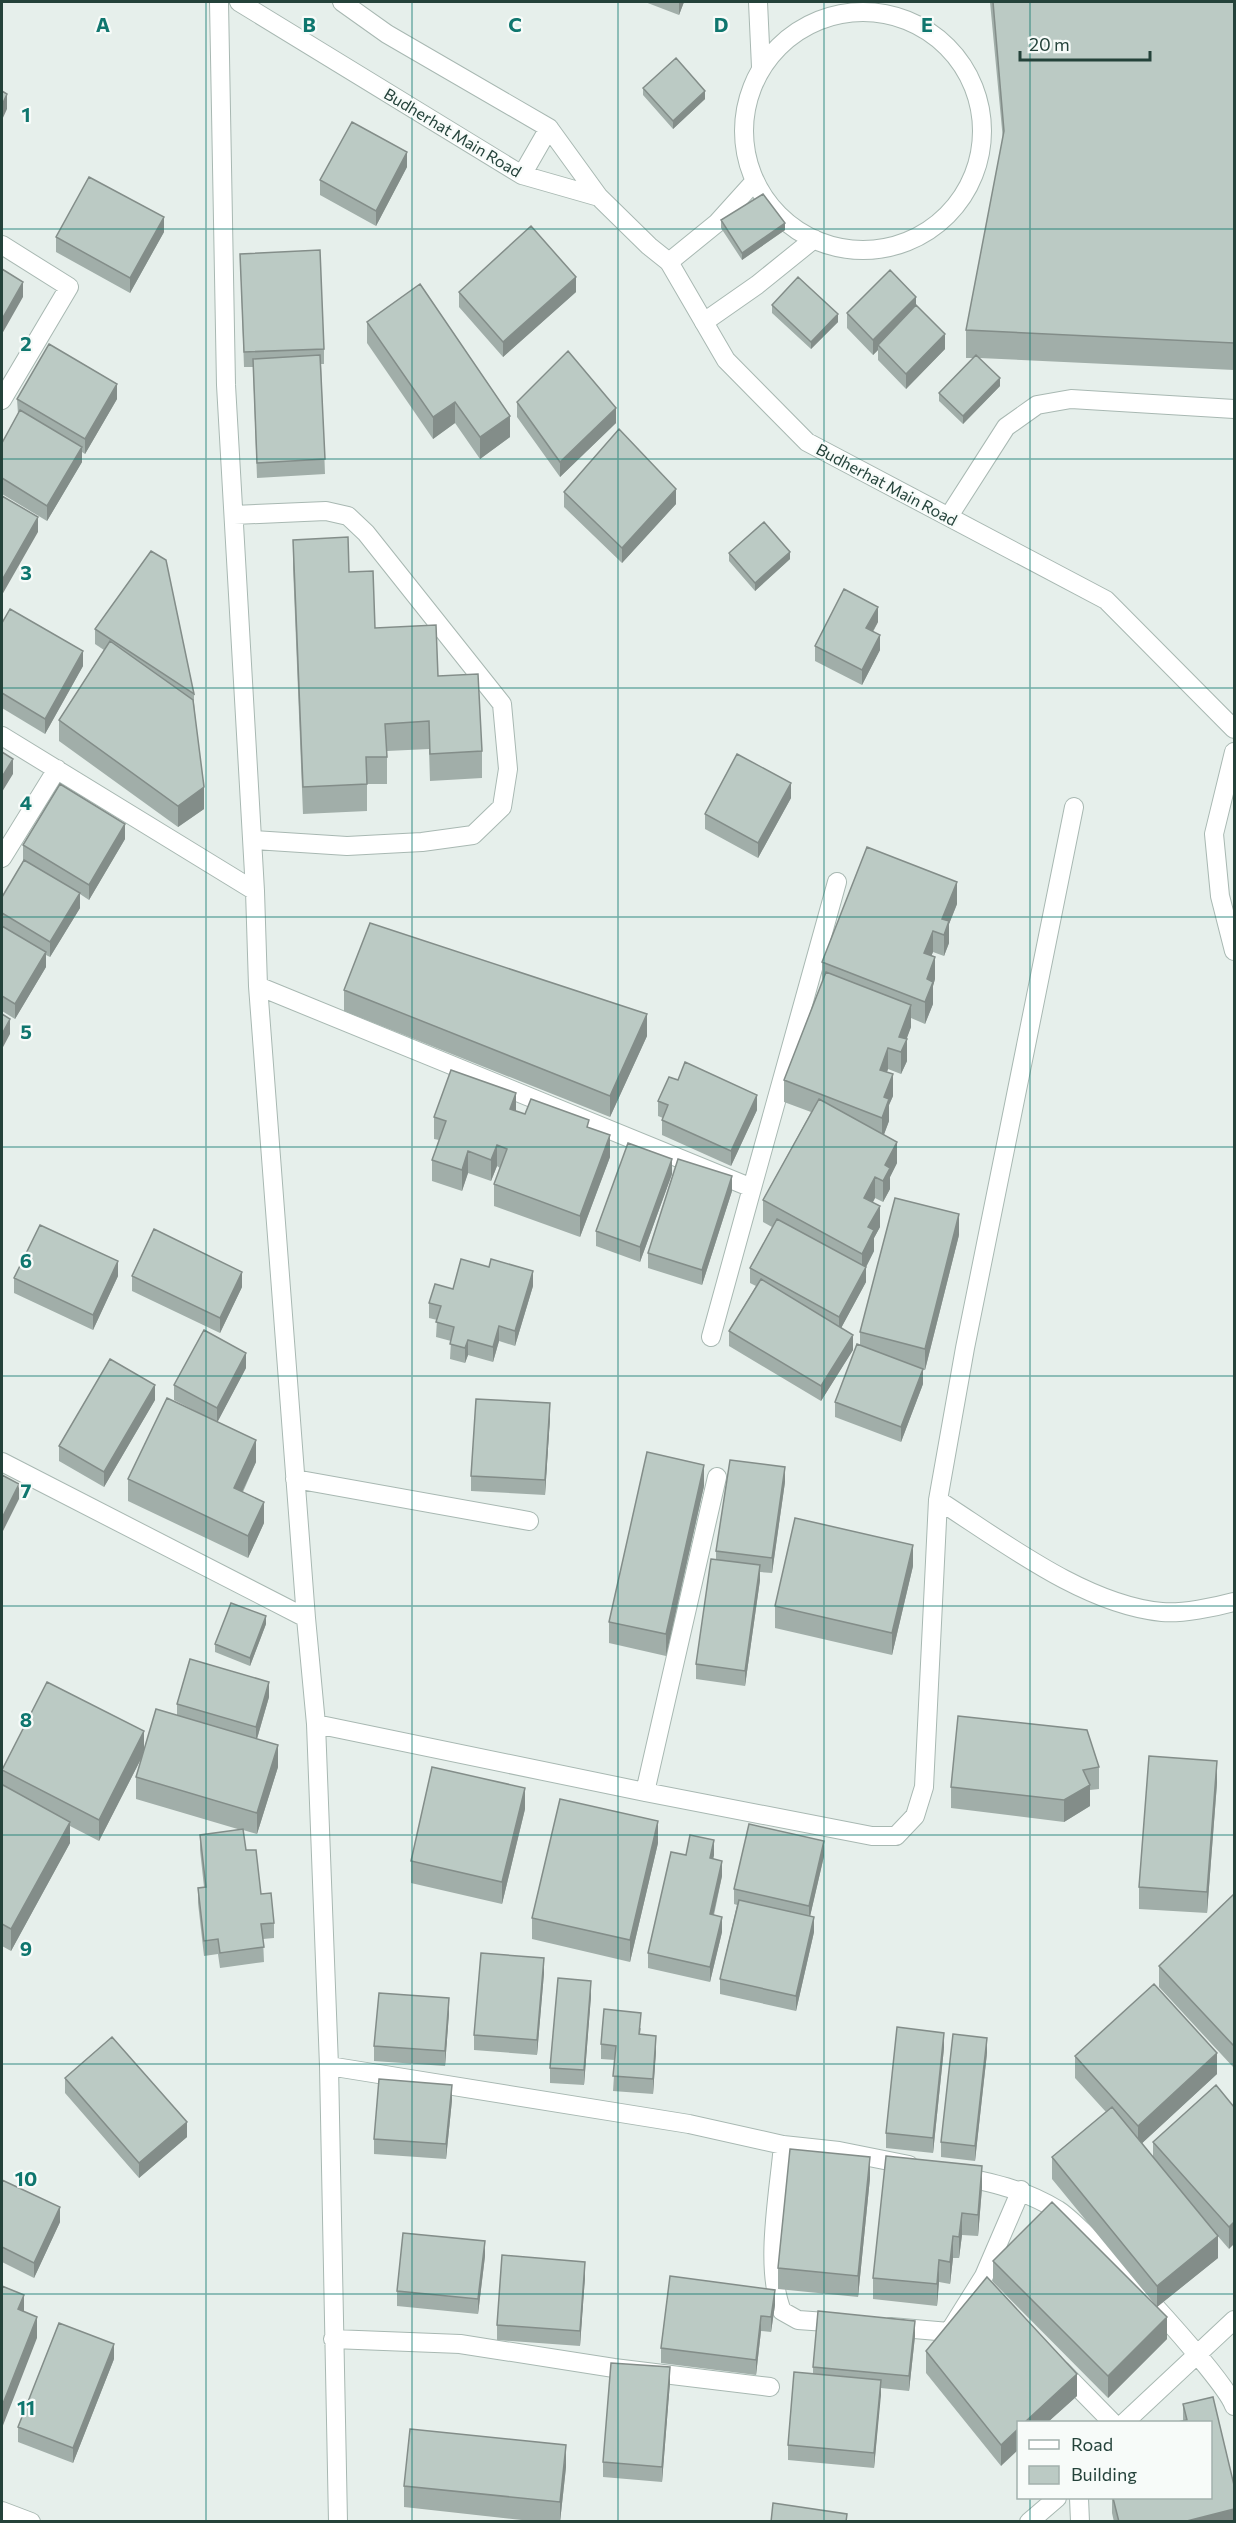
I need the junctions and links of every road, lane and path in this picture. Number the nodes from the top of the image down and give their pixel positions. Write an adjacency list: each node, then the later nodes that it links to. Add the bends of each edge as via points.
1 (219, 2): 16 (street, via 226,385)
2 (239, 2): 7 (street, Budherhat Main Road)
3 (342, 2): 6 (street, via 387,34)
4 (758, 2): 5 (street)
5 (761, 67): 8 (street, via 746,104 744,144); 10 (street, via 788,37 822,17 861,10 901,16 935,35 963,64 978,100 980,150 972,178 950,212 919,237 881,249 841,249)
6 (549, 128): 7 (street); 9 (street)
7 (522, 175): 9 (street, Budherhat Main Road)
8 (754, 182): 10 (street, via 775,213 804,236); 12 (street, via 717,223)
9 (599, 197): 12 (street, Budherhat Main Road)
10 (814, 239): 13 (street)
11 (2, 245): 14 (street, via 69,287)
12 (669, 262): 13 (street, Budherhat Main Road)
13 (704, 322): 17 (street, Budherhat Main Road, via 726,360 807,442)
14 (2, 400)
15 (1234, 409): 17 (street, via 1071,399 1037,405 1006,427)
16 (234, 515): 23 (street); 23 (street, via 326,511 348,516 366,533 502,704 508,769 502,807 473,835 422,843 346,846)
17 (949, 516): 18 (street, Budherhat Main Road, via 1106,600)
18 (1234, 729)
19 (2, 736): 21 (street)
20 (1234, 752): 27 (street, via 1215,834 1220,896)
21 (57, 769): 24 (street); 26 (street)
22 (1074, 807): 34 (street)
23 (253, 840): 26 (street)
24 (2, 858)
25 (837, 882): 29 (street)
26 (255, 891): 28 (street)
27 (1234, 951)
28 (258, 986): 29 (street); 33 (street)
29 (752, 1188): 30 (street)
30 (711, 1337)
31 (2, 1462): 37 (street)
32 (717, 1477): 39 (street)
33 (295, 1479): 35 (street); 37 (street)
34 (938, 1500): 36 (street, via 1042,1567 1099,1596 1163,1612); 39 (street, via 924,1787 915,1816 896,1836 872,1836)
35 (529, 1521)
36 (1234, 1602)
37 (306, 1618): 38 (street)
38 (316, 1724): 39 (street); 40 (street)
39 (645, 1792)
40 (329, 2066): 41 (street, via 689,2124); 46 (street)
41 (783, 2145): 42 (street, via 839,2151); 43 (street, via 772,2279 782,2311 798,2320 949,2332)
42 (1021, 2190): 43 (street); 48 (street, via 1060,2212 1089,2237)
43 (978, 2285): 44 (street)
44 (995, 2302)
45 (1234, 2320): 48 (street)
46 (333, 2339): 49 (street, via 460,2344); 57 (street)
47 (1045, 2354): 51 (street)
48 (1197, 2355): 50 (street); 52 (street)
49 (770, 2387)
50 (1234, 2406)
51 (1111, 2421)
52 (1126, 2421)
53 (1056, 2499): 58 (street)
54 (1078, 2499): 59 (street)
55 (2, 2511): 56 (street)
56 (31, 2522)
57 (338, 2522)
58 (1029, 2522)
59 (1080, 2522)

